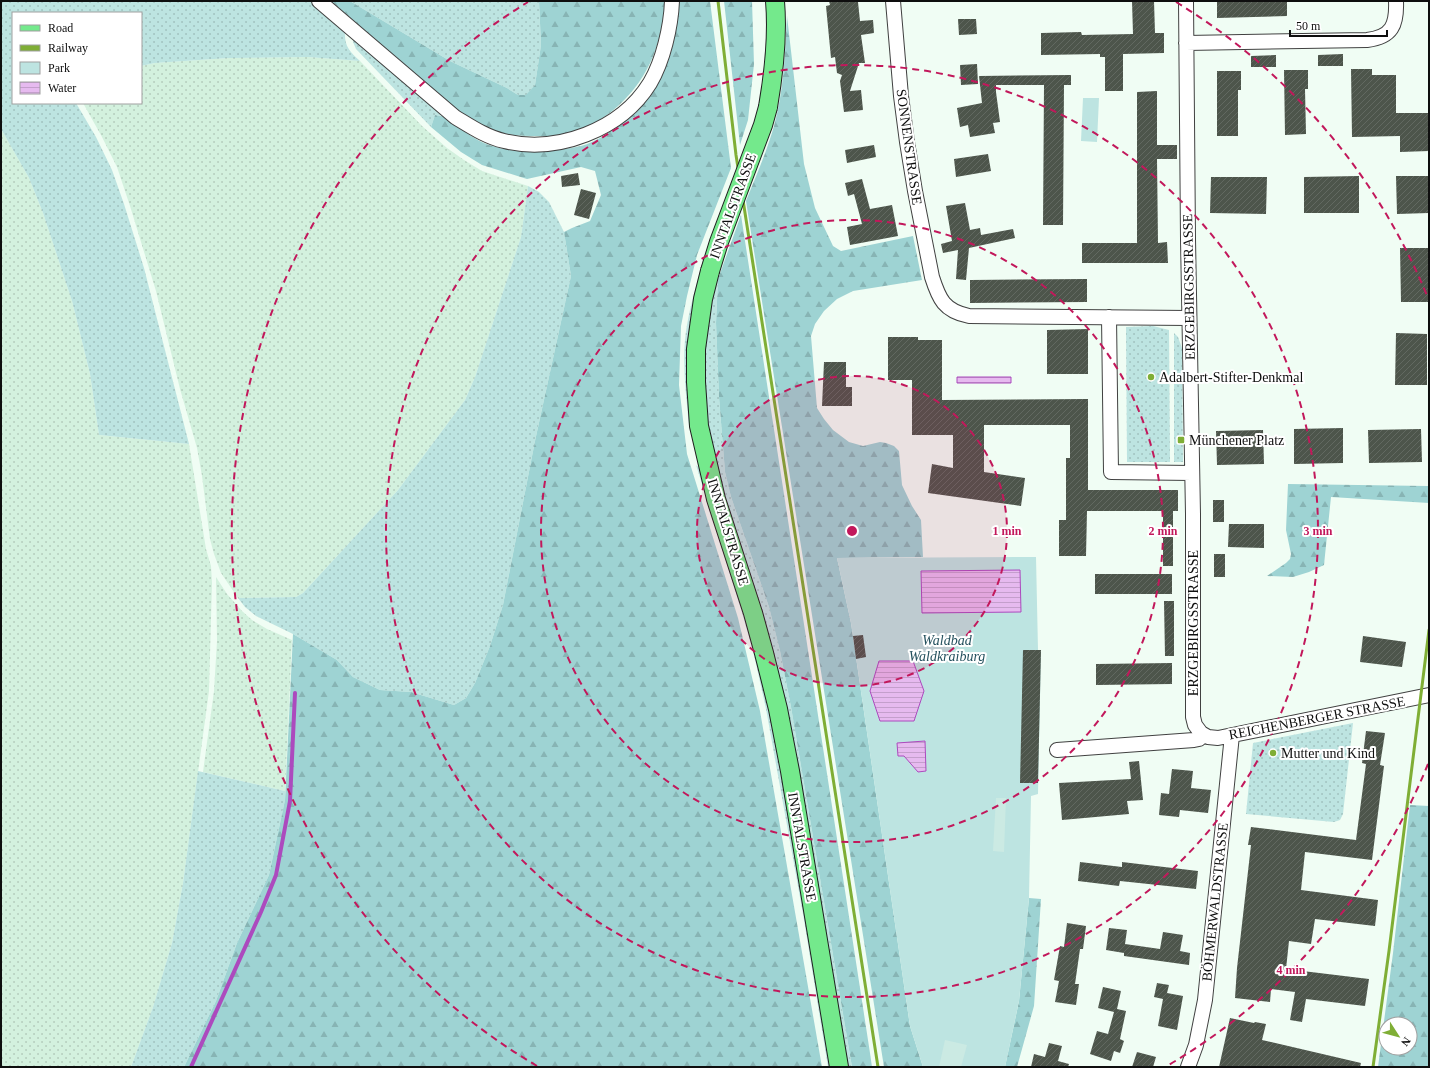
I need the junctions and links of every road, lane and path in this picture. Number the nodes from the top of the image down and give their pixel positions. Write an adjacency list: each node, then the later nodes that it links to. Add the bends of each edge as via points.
1 (319, 1): 2 (street, via 455,117 504,141 538,144 565,142 582,137 615,118 639,97 650,83 663,51)
2 (672, 1)
3 (775, 1): 15 (main road, INNTALSTRASSE, bridge, via 776,39 768,107 710,271 699,320 696,382 699,426 716,499 753,613 778,709)
4 (893, 1): 8 (street, SONNENSTRASSE, via 907,142 924,241 936,291 941,300 949,310 969,316)
5 (1186, 1): 7 (street, ERZGEBIRGSSTRASSE)
6 (1396, 1): 7 (street, via 1395,22 1392,28 1387,34 1376,39)
7 (1186, 43): 9 (street, ERZGEBIRGSSTRASSE)
8 (1109, 317): 9 (street); 10 (street, via 1111,472)
9 (1189, 318): 10 (street, ERZGEBIRGSSTRASSE)
10 (1192, 473): 12 (street, ERZGEBIRGSSTRASSE, via 1194,717 1195,725)
11 (1429, 695): 13 (street, REICHENBERGER STRASSE)
12 (1204, 735): 13 (street, REICHENBERGER STRASSE, via 1212,738); 14 (street, REICHENBERGER STRASSE, via 1194,740)
13 (1232, 735): 16 (street, BÖHMERWALDSTRASSE, via 1205,1000 1196,1046)
14 (1057, 750)
15 (839, 1067)
16 (1188, 1067)

